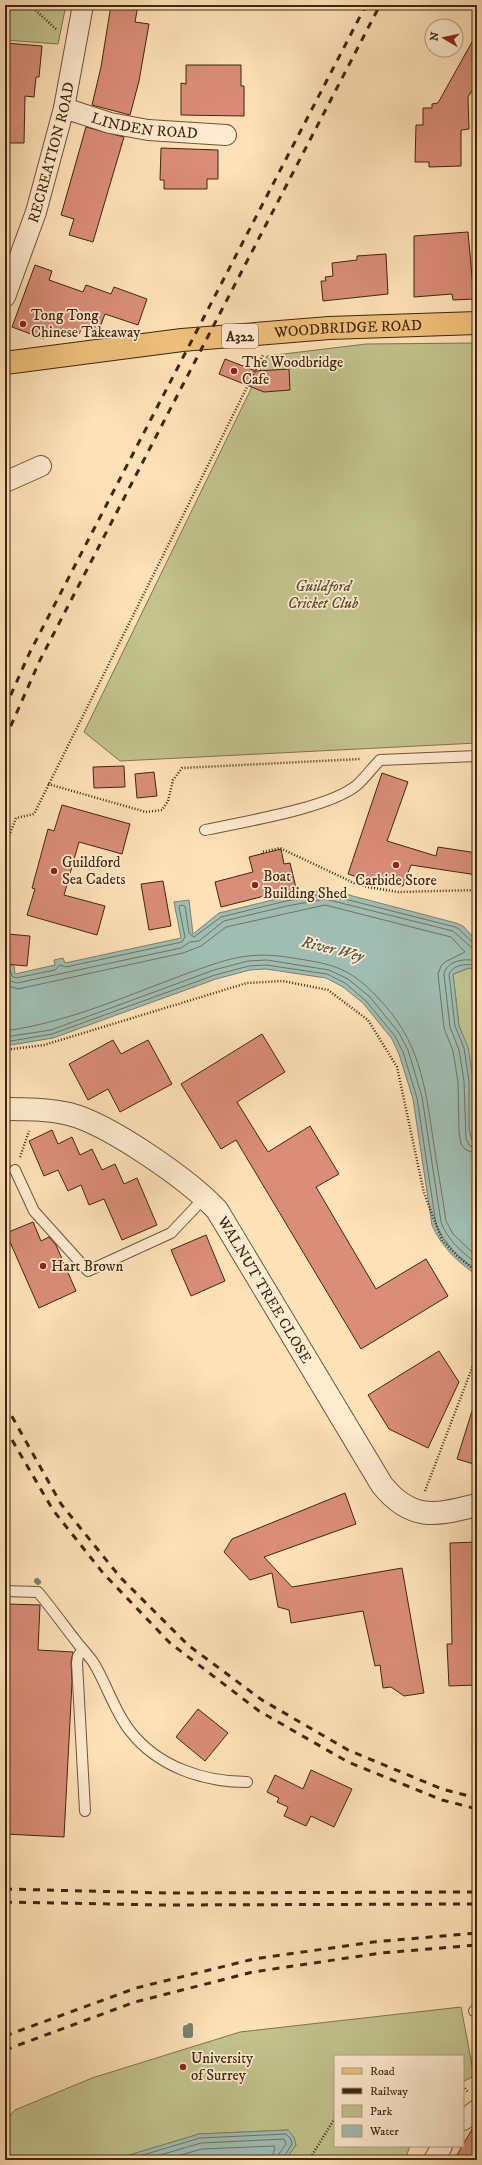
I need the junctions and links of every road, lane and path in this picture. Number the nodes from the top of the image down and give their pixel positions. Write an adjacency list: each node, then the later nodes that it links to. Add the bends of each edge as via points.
1 (83, 5): 3 (street, RECREATION ROAD)
2 (31, 6): 3 (path)
3 (76, 46): 4 (street, RECREATION ROAD)
4 (64, 108): 5 (street, LINDEN ROAD, via 110,123 148,130); 6 (street, RECREATION ROAD, via 36,212)
5 (226, 135)
6 (5, 297)
7 (477, 323): 8 (main road, WOODBRIDGE ROAD / A322, via 329,328)
8 (274, 333): 9 (main road, WOODBRIDGE ROAD / A322, via 182,340); 14 (path)
9 (5, 363)
10 (41, 466): 11 (street)
11 (5, 482)
12 (477, 756): 13 (lane)
13 (380, 760): 14 (path, via 349,758 182,768 173,780 168,801 162,810 146,812); 15 (lane, via 357,786 339,795 310,806)
14 (48, 784): 16 (path, via 34,814 16,818)
15 (205, 830)
16 (5, 847)
17 (262, 854): 19 (path, via 280,848 354,883 376,889 398,892)
18 (477, 876): 19 (path)
19 (477, 890)
20 (5, 1050): 25 (path, via 44,1045 247,983 283,980 328,990 368,1020 397,1067 424,1193 442,1240)
21 (5, 1109): 22 (street, WALNUT TREE CLOSE)
22 (37, 1110): 23 (path); 24 (street, WALNUT TREE CLOSE, via 70,1114 103,1128 139,1149)
23 (15, 1170): 24 (lane, via 34,1211 88,1270 171,1233)
24 (205, 1197): 28 (street, WALNUT TREE CLOSE, via 217,1210 382,1485 393,1499 407,1508)
25 (477, 1272)
26 (477, 1355): 28 (path)
27 (477, 1505): 28 (street)
28 (427, 1512)
29 (5, 1591): 30 (lane, via 38,1592)
30 (83, 1650): 31 (lane, via 95,1665 127,1726 146,1747 175,1767 199,1776 223,1782); 32 (lane, via 78,1656 77,1663)
31 (247, 1782)
32 (84, 1812)
33 (477, 2110): 34 (street)
34 (464, 2119)
35 (334, 2120): 37 (path)
36 (441, 2147): 38 (street)
37 (309, 2160)
38 (434, 2160)

